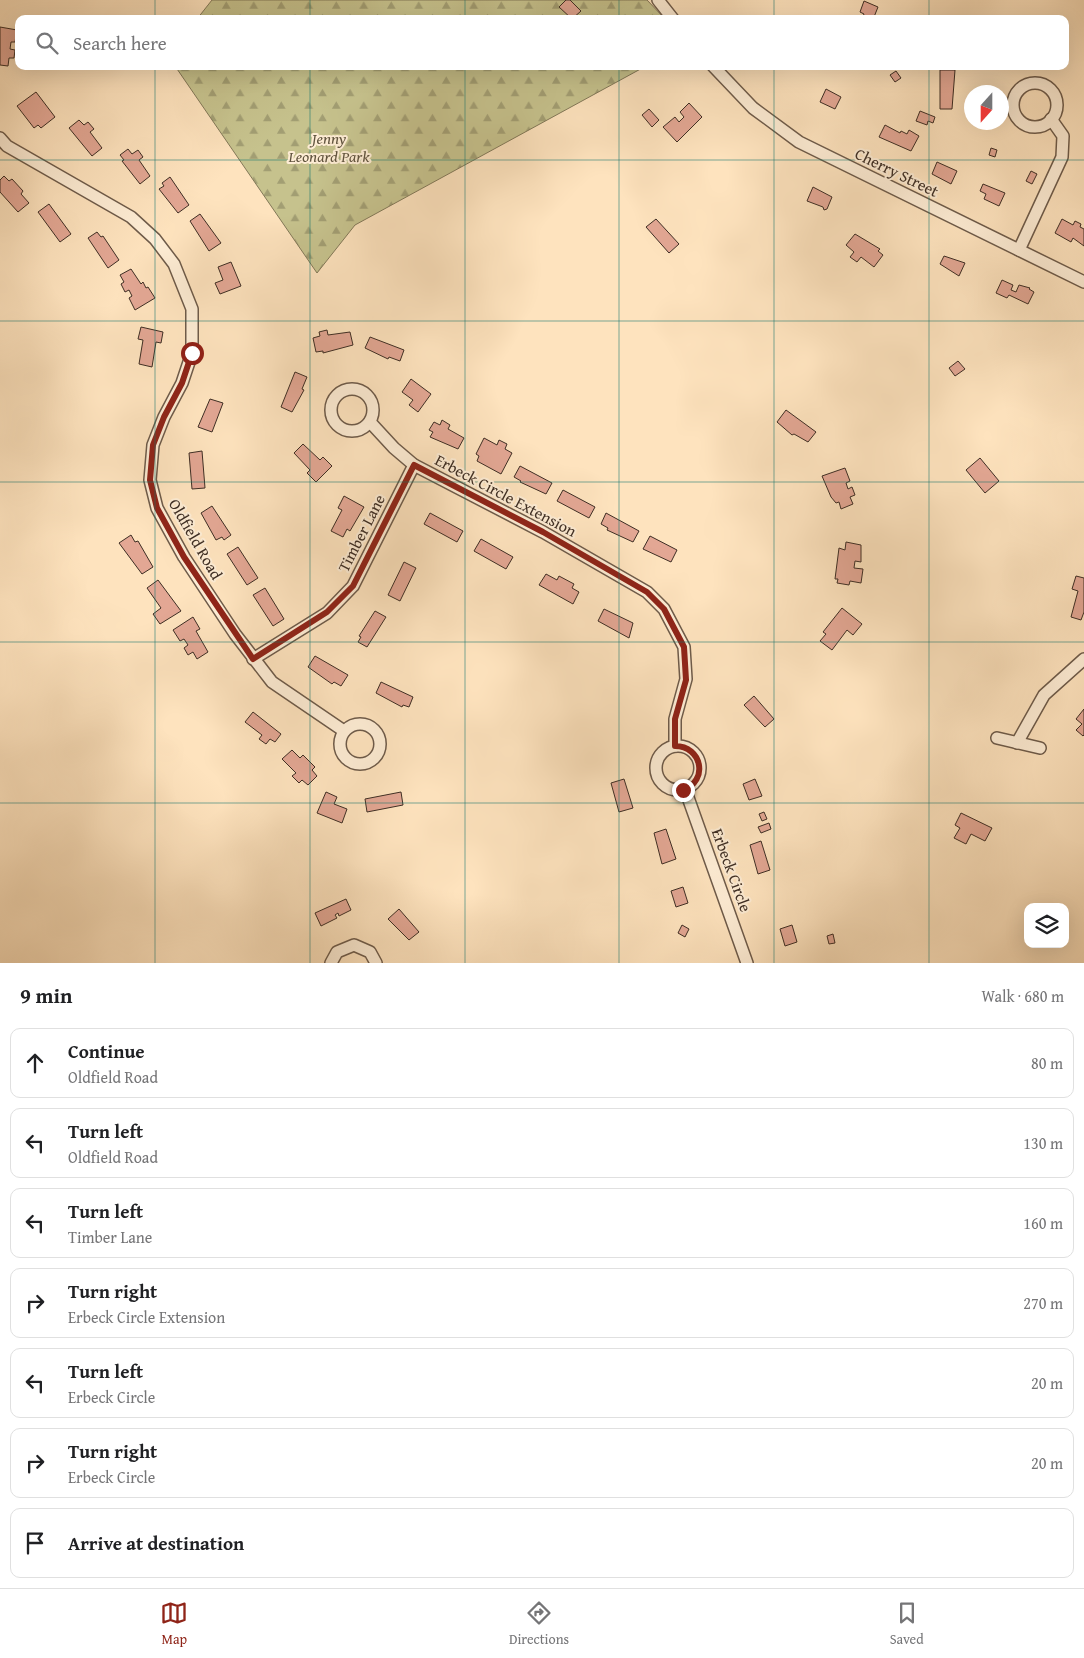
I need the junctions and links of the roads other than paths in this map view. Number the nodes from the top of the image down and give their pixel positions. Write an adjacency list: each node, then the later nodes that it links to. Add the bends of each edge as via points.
1 (658, 0): 2 (street)
2 (671, 15)
3 (717, 70): 6 (street, Cherry Street, via 763,117 799,142)
4 (1052, 119): 6 (street, via 1063,136 1062,157)
5 (0, 138): 10 (street, Oldfield Road, via 7,146 131,217 155,239 174,264 192,309 192,353 182,383 153,445 150,480 157,508 184,557)
6 (1019, 250): 7 (street, Cherry Street)
7 (1084, 282)
8 (370, 422): 9 (street, Erbeck Circle Extension)
9 (414, 465): 10 (street, Timber Lane, via 353,586 327,612); 15 (street, Erbeck Circle Extension, via 543,532 647,592 664,609 684,647 686,680 675,719)
10 (253, 659): 12 (street, Oldfield Road, via 272,682)
11 (1084, 659): 14 (street, via 1044,695)
12 (344, 731)
13 (998, 738): 14 (street)
14 (1017, 743): 16 (street)
15 (675, 746): 17 (street, via 691,751 700,763 698,777); 17 (street, via 662,752 656,771 667,787)
16 (1040, 748)
17 (685, 789): 20 (street, Erbeck Circle)
18 (331, 963): 19 (street, via 342,948 354,945 370,952)
19 (376, 963)
20 (747, 963)

